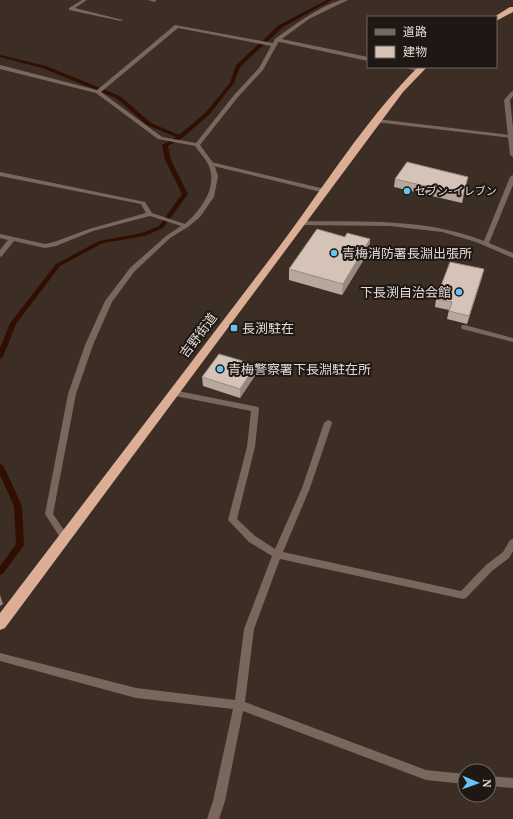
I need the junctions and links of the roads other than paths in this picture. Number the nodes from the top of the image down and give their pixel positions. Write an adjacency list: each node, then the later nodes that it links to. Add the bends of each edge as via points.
1 (85, 0): 5 (street, via 71,9)
2 (346, 0): 6 (street, via 308,18)
3 (513, 9): 4 (highway)
4 (497, 18)
5 (121, 20)
6 (274, 44): 7 (street); 10 (street, via 177,26); 14 (street, via 261,69)
7 (367, 59)
8 (0, 67): 10 (street)
9 (421, 68): 12 (highway, 吉野街道, via 400,90)
10 (99, 92): 14 (street, via 163,139)
11 (513, 93): 13 (street, via 507,100)
12 (377, 121): 13 (street); 19 (highway, 吉野街道)
13 (511, 137): 15 (street)
14 (197, 145): 16 (street)
15 (513, 156)
16 (211, 164): 19 (street); 22 (street, via 215,176 211,198 198,216)
17 (0, 174): 20 (street, via 143,203)
18 (513, 176): 25 (street)
19 (324, 191): 21 (highway, 吉野街道)
20 (153, 215): 22 (street); 24 (street, via 90,230 45,246)
21 (302, 222): 25 (street, via 411,226 442,230); 30 (highway, 吉野街道)
22 (182, 225): 32 (street, via 132,270 109,301 89,345 72,394 49,514)
23 (0, 236): 24 (street)
24 (12, 239): 26 (street)
25 (486, 243): 27 (street)
26 (0, 255)
27 (513, 256)
28 (464, 327): 29 (street)
29 (513, 340)
30 (173, 393): 32 (highway, 吉野街道); 34 (street, via 255,409 251,447 232,520 252,539)
31 (328, 423): 34 (street, via 306,488)
32 (64, 536): 35 (highway, 吉野街道)
33 (513, 543): 34 (street, via 506,555 489,568 463,595)
34 (277, 555): 37 (street, via 249,630)
35 (0, 624)
36 (0, 657): 37 (street, via 136,693)
37 (239, 705): 38 (street, via 426,775); 41 (street)
38 (457, 777)
39 (497, 782): 40 (street)
40 (513, 783)
41 (213, 819)

